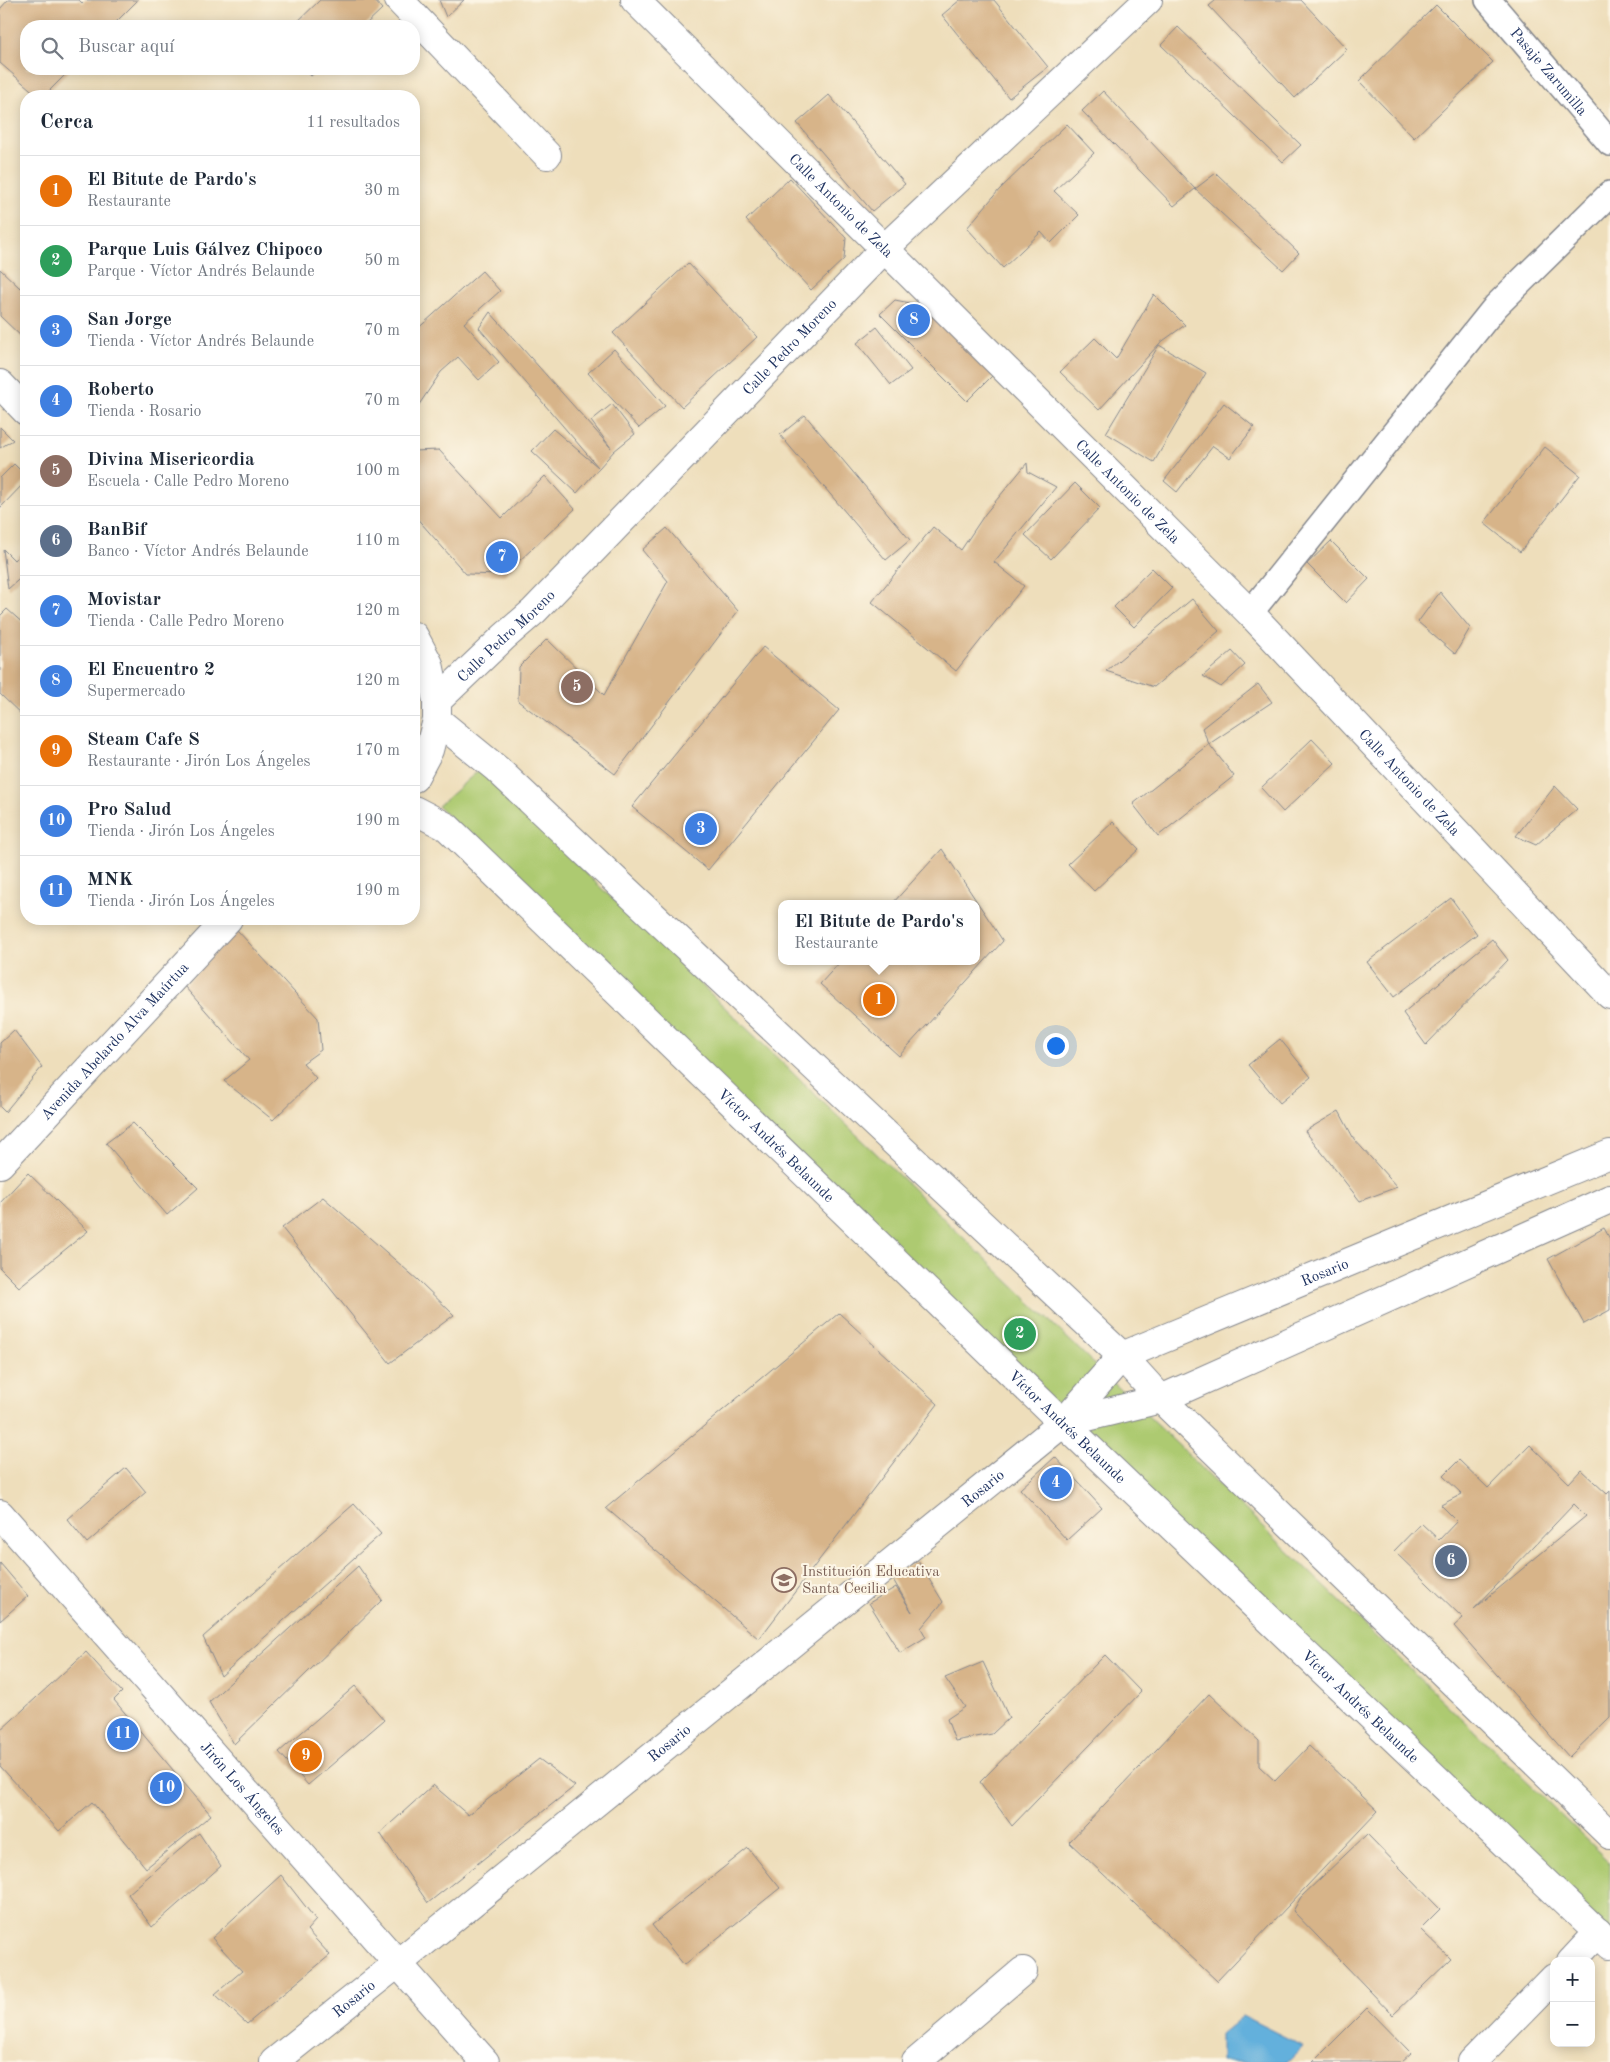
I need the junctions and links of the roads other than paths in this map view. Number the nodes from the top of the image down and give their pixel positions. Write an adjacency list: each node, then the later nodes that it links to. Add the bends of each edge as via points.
1 (399, 0): 5 (main road)
2 (635, 0): 10 (main road, Calle Antonio de Zela)
3 (1148, 0): 10 (main road, Calle Pedro Moreno)
4 (1488, 0): 7 (lane, Pasaje Zarumilla)
5 (418, 20)
6 (420, 22): 8 (main road)
7 (1610, 143)
8 (547, 155)
9 (1610, 194): 13 (lane, via 1496,306)
10 (884, 249): 13 (main road, Calle Antonio de Zela); 15 (main road, Calle Pedro Moreno, via 534,612 504,637)
11 (0, 384): 12 (main road)
12 (20, 405)
13 (1250, 613): 19 (main road, Calle Antonio de Zela)
14 (420, 647): 15 (main road, via 429,664)
15 (437, 711): 16 (main road, via 429,750); 23 (main road)
16 (420, 767)
17 (420, 813): 25 (main road, Víctor Andrés Belaunde, via 447,827)
18 (222, 925): 21 (main road, Avenida Abelardo Alva Maúrtua)
19 (1610, 995)
20 (1610, 1154): 23 (main road, Rosario)
21 (0, 1164)
22 (1610, 1199): 24 (main road, Rosario)
23 (1122, 1356): 24 (main road); 25 (main road, Rosario)
24 (1161, 1399): 25 (main road, Rosario); 27 (main road)
25 (1063, 1423): 28 (main road, Víctor Andrés Belaunde); 30 (main road, Rosario)
26 (0, 1514): 30 (main road, Jirón Los Ángeles)
27 (1610, 1835)
28 (1604, 1938): 29 (main road)
29 (1576, 1957)
30 (397, 1964): 33 (main road, Rosario); 34 (main road, Jirón Los Ángeles)
31 (1023, 1972): 35 (main road)
32 (1550, 1982): 36 (main road)
33 (274, 2062)
34 (485, 2062)
35 (916, 2062)
36 (1472, 2062)

